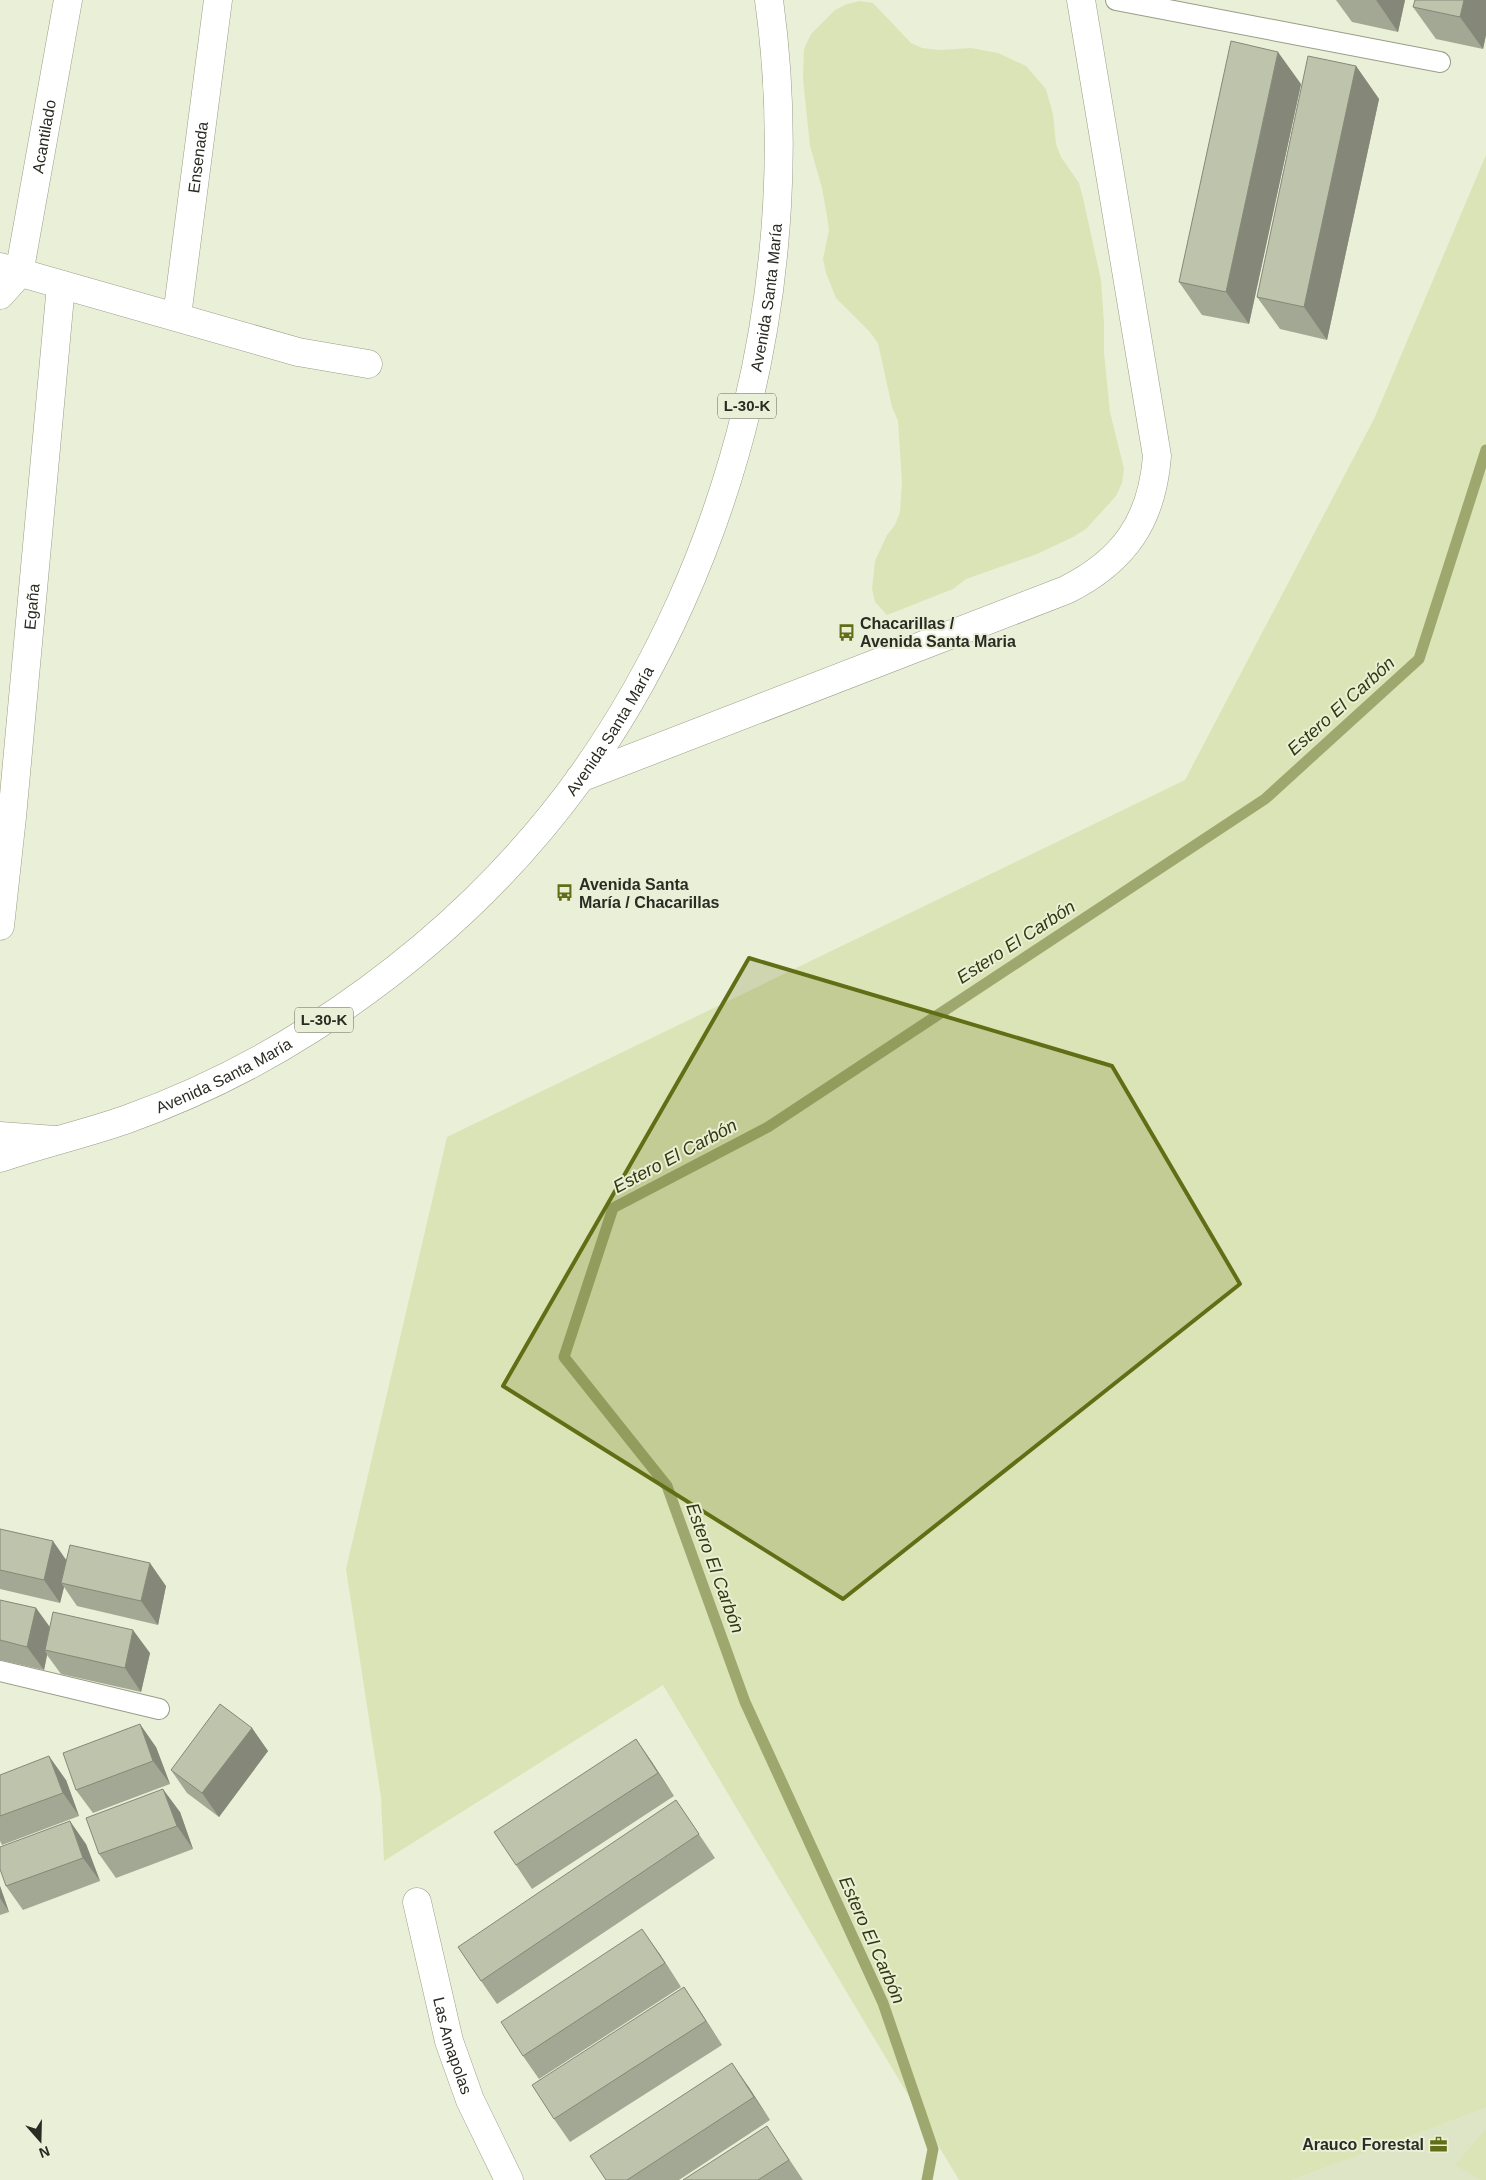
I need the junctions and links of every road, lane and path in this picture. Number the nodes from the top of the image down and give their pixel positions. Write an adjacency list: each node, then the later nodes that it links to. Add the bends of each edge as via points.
1 (68, 0): 7 (street, Acantilado)
2 (218, 0): 10 (street, Ensenada)
3 (769, 0): 12 (street, Avenida Santa María / L-30-K, via 779,109 778,188 770,286 744,422 711,525 661,642 623,712)
4 (1081, 0): 12 (street, via 1157,456 1150,499 1128,542 1111,562 1066,590)
5 (1116, 0): 6 (lane)
6 (1440, 62)
7 (9, 271): 8 (street); 9 (street)
8 (61, 286): 10 (street); 13 (street, Egaña)
9 (0, 295)
10 (177, 316): 11 (street, via 298,352)
11 (368, 364)
12 (580, 778): 15 (street, Avenida Santa María / L-30-K, via 516,857 469,906 365,992 309,1031 206,1085 126,1119)
13 (0, 926)
14 (0, 1136): 15 (street)
15 (62, 1140): 16 (street, Avenida Santa María / L-30-K)
16 (0, 1158)
17 (0, 1671): 18 (lane)
18 (159, 1709)
19 (417, 1902): 20 (street, Las Amapolas, via 449,2041 470,2100)
20 (509, 2180)

